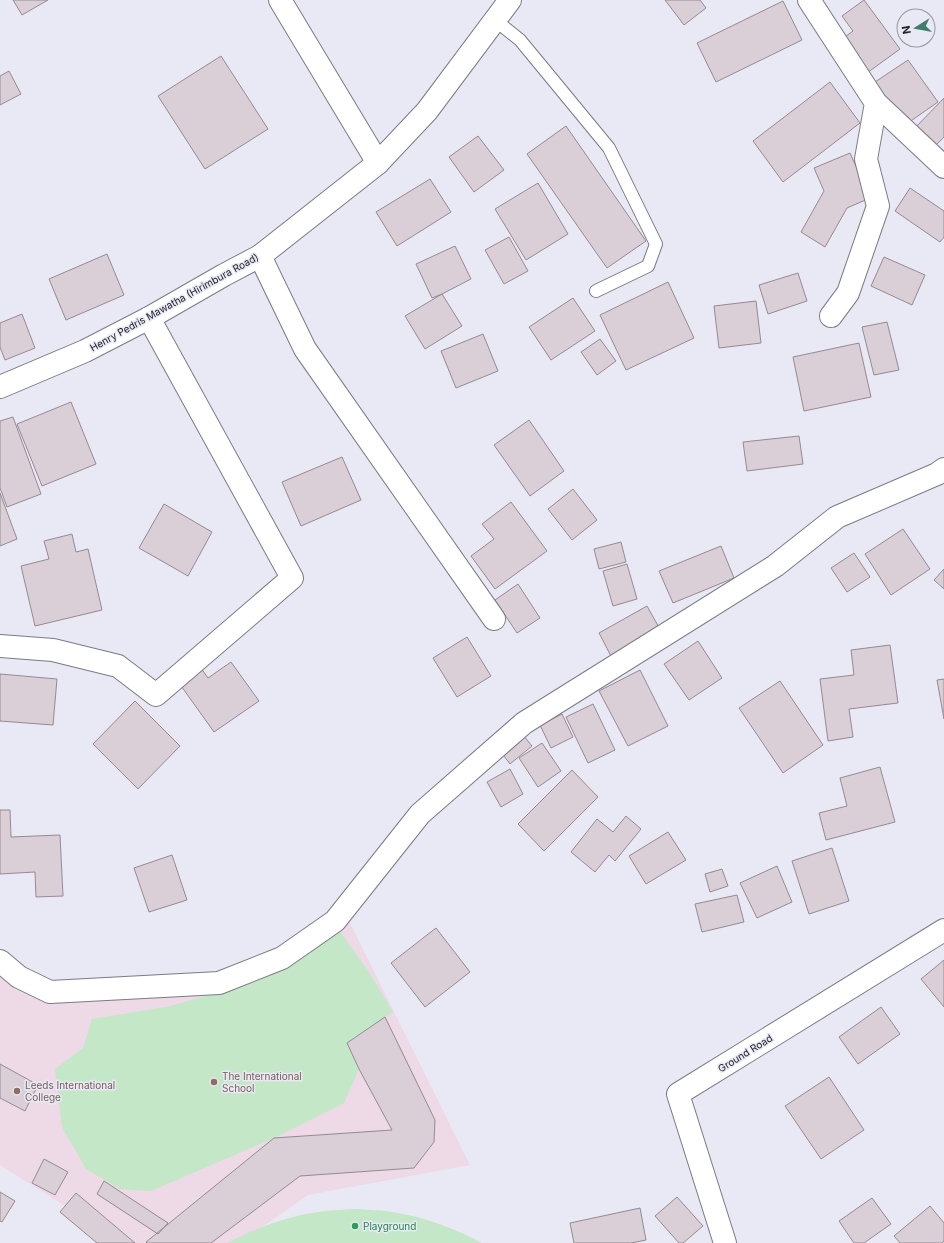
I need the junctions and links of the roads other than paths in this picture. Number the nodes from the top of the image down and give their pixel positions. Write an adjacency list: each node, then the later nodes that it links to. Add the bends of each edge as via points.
1 (280, 0): 6 (street)
2 (510, 0): 4 (street, Henry Pedris Mawatha (Hirimbura Road))
3 (809, 0): 5 (street)
4 (495, 20): 6 (street, Henry Pedris Mawatha (Hirimbura Road), via 427,111); 9 (lane, via 520,40 609,148 656,244 648,266)
5 (876, 103): 7 (street); 10 (street, via 866,159 878,206 848,293)
6 (378, 163): 8 (street, Henry Pedris Mawatha (Hirimbura Road))
7 (944, 167)
8 (260, 256): 11 (street, Henry Pedris Mawatha (Hirimbura Road)); 14 (street, via 305,349)
9 (596, 291)
10 (832, 316)
11 (150, 318): 12 (street, Henry Pedris Mawatha (Hirimbura Road), via 85,351); 15 (street, via 292,578 156,695 118,666 53,650)
12 (0, 387)
13 (944, 469): 17 (street, via 837,517 775,566 524,723 420,814 336,921 282,958 219,983 50,992 19,977)
14 (494, 619)
15 (0, 646)
16 (944, 930): 18 (street, Ground Road, via 678,1094)
17 (0, 961)
18 (725, 1243)

